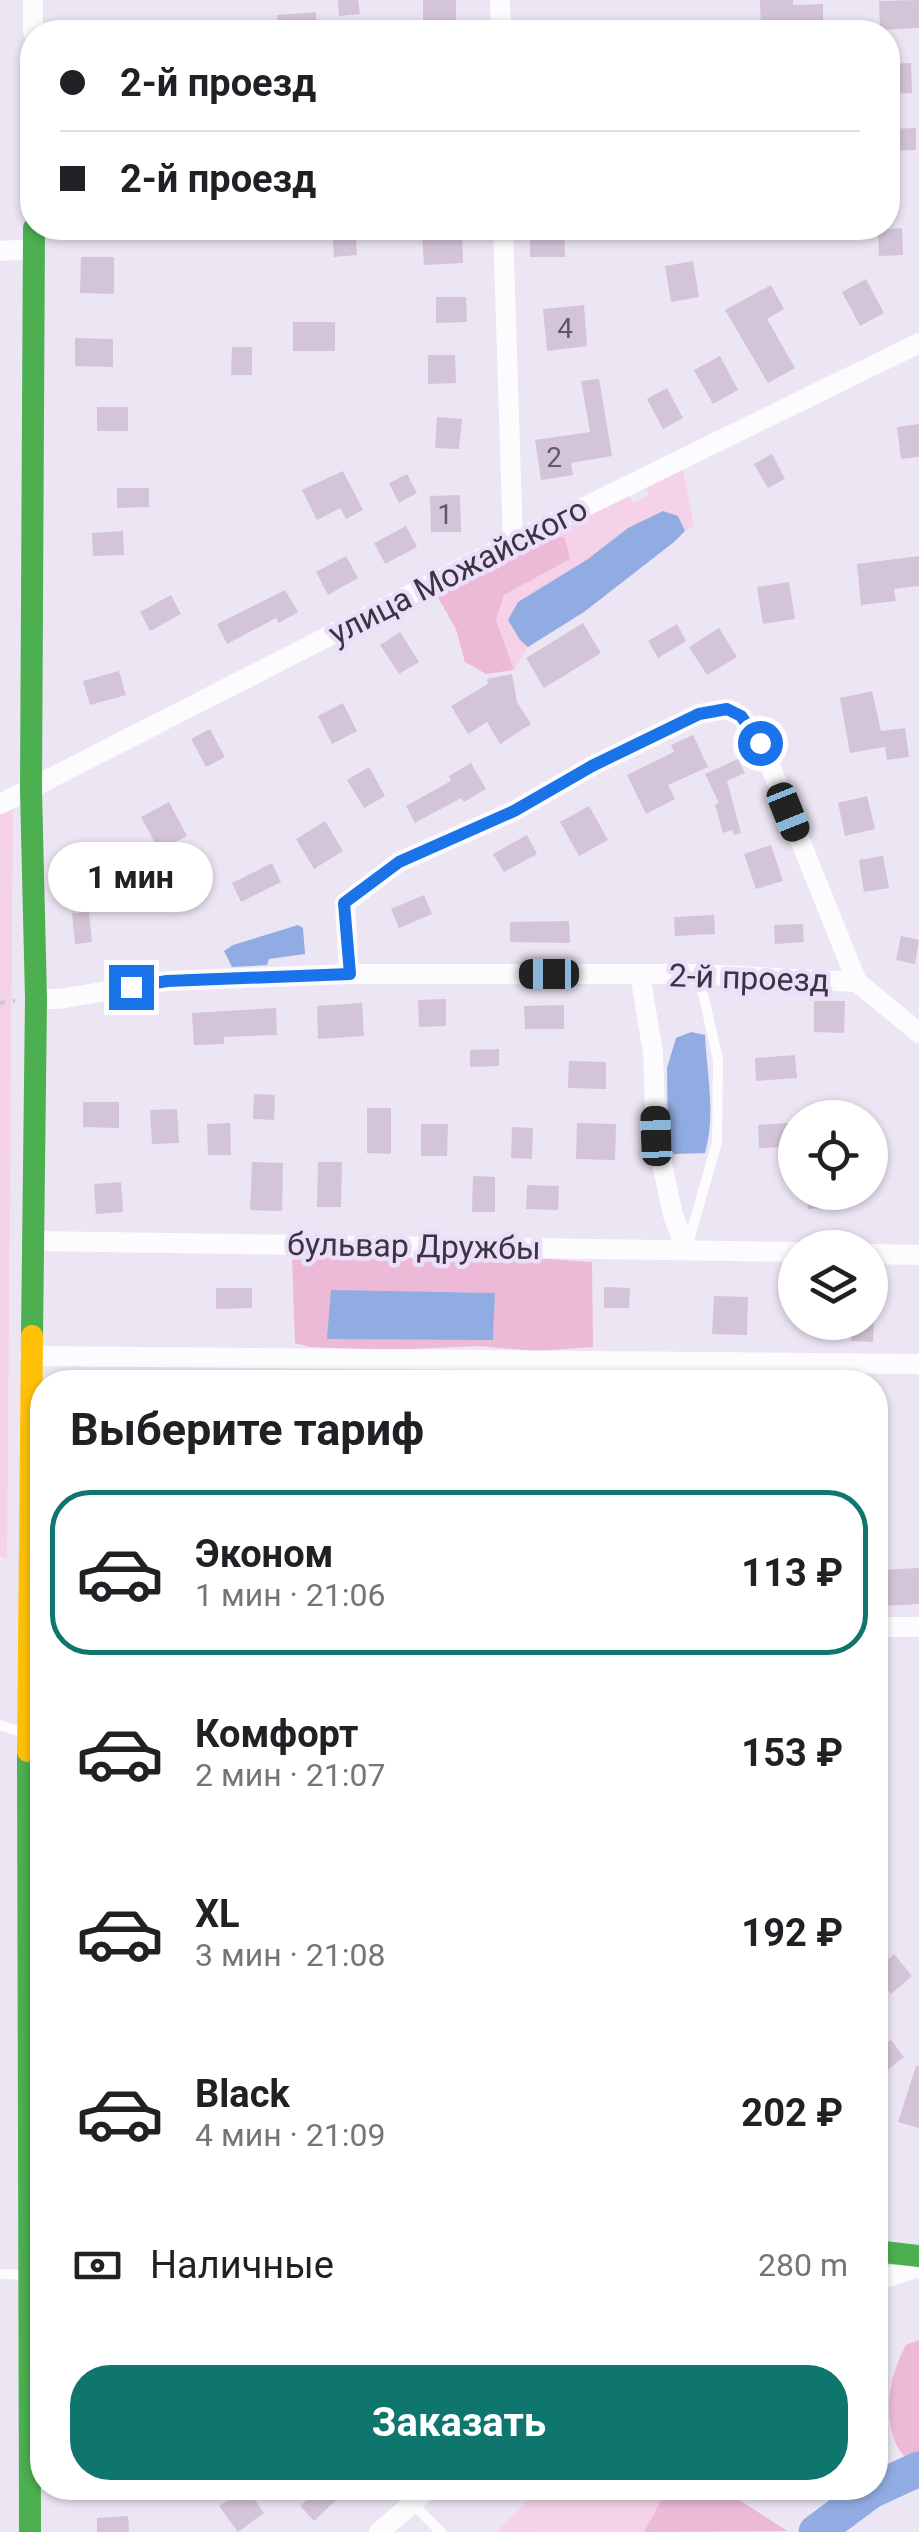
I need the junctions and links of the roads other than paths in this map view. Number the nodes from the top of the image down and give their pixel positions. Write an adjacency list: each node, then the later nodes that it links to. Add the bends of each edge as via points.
1 (29, 240): 4 (street)
2 (34, 240): 7 (street)
3 (503, 240): 6 (street)
4 (0, 251)
5 (919, 343): 6 (street, улица Можайского)
6 (513, 542): 7 (street, улица Можайского)
7 (31, 790): 8 (street, улица Можайского); 13 (street)
8 (0, 804)
9 (350, 974): 10 (street, 2-й проезд); 12 (street, 2-й проезд, via 344,903 399,862 514,811 699,714 727,709 741,716 760,743); 13 (street, 2-й проезд, via 167,981)
10 (640, 974): 11 (street, 2-й проезд); 16 (street, 2-й проезд, via 653,1053 656,1136)
11 (699, 974): 12 (street, 2-й проезд); 16 (lane, via 718,1060 717,1142)
12 (857, 982): 14 (street, 2-й проезд)
13 (36, 999): 15 (street)
14 (919, 1033)
15 (32, 1240): 16 (street, бульвар Дружбы); 20 (street)
16 (686, 1250): 17 (street, бульвар Дружбы)
17 (778, 1252)
18 (888, 1254): 19 (street)
19 (919, 1255)
20 (30, 1356): 22 (street); 27 (street)
21 (919, 1364): 23 (street)
22 (570, 1370)
23 (789, 1370)
24 (888, 1627): 25 (street)
25 (919, 1627)
26 (0, 1725): 27 (lane)
27 (28, 1734): 28 (street)
28 (30, 1759)
29 (0, 1804): 30 (street)
30 (30, 1818)
31 (30, 2199): 36 (street)
32 (888, 2252): 33 (street)
33 (919, 2256)
34 (919, 2266): 37 (street)
35 (0, 2274): 36 (lane)
36 (29, 2275): 40 (street)
37 (888, 2277)
38 (416, 2500): 39 (street)
39 (412, 2503): 41 (street); 42 (lane)
40 (30, 2532)
41 (380, 2532)
42 (441, 2532)

